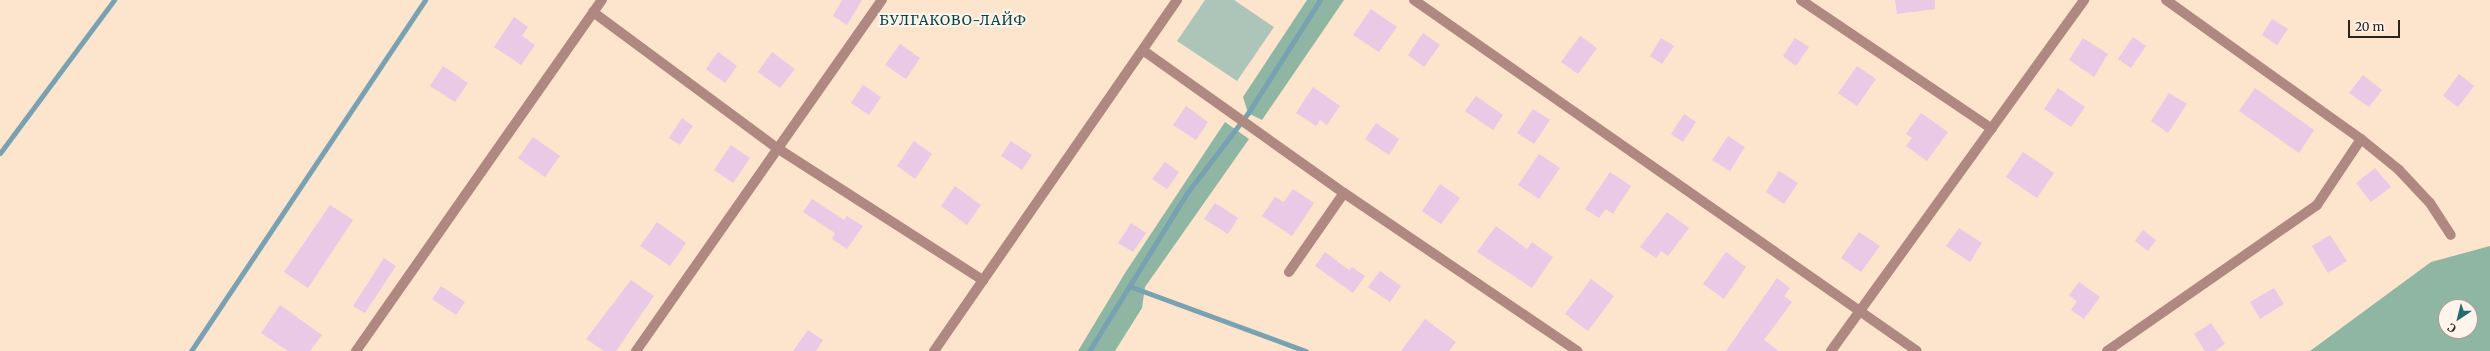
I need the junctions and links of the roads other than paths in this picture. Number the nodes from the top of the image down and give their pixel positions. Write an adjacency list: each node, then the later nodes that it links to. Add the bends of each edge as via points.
1 (602, 0): 8 (street)
2 (882, 0): 12 (street)
3 (1177, 0): 9 (street)
4 (1414, 0): 17 (street)
5 (1801, 0): 10 (street)
6 (2084, 0): 10 (street)
7 (2166, 0): 11 (street)
8 (593, 12): 12 (street); 18 (street)
9 (1144, 51): 13 (street); 16 (street)
10 (1992, 129): 17 (street)
11 (2361, 139): 14 (street, via 2430,203); 24 (street, via 2317,205)
12 (777, 148): 16 (street); 19 (street)
13 (1344, 193): 15 (street); 21 (street)
14 (2451, 235)
15 (1289, 272)
16 (983, 280): 20 (street)
17 (1861, 312): 22 (street); 23 (street)
18 (356, 351)
19 (636, 351)
20 (934, 351)
21 (1577, 351)
22 (1831, 351)
23 (1917, 351)
24 (2107, 351)

